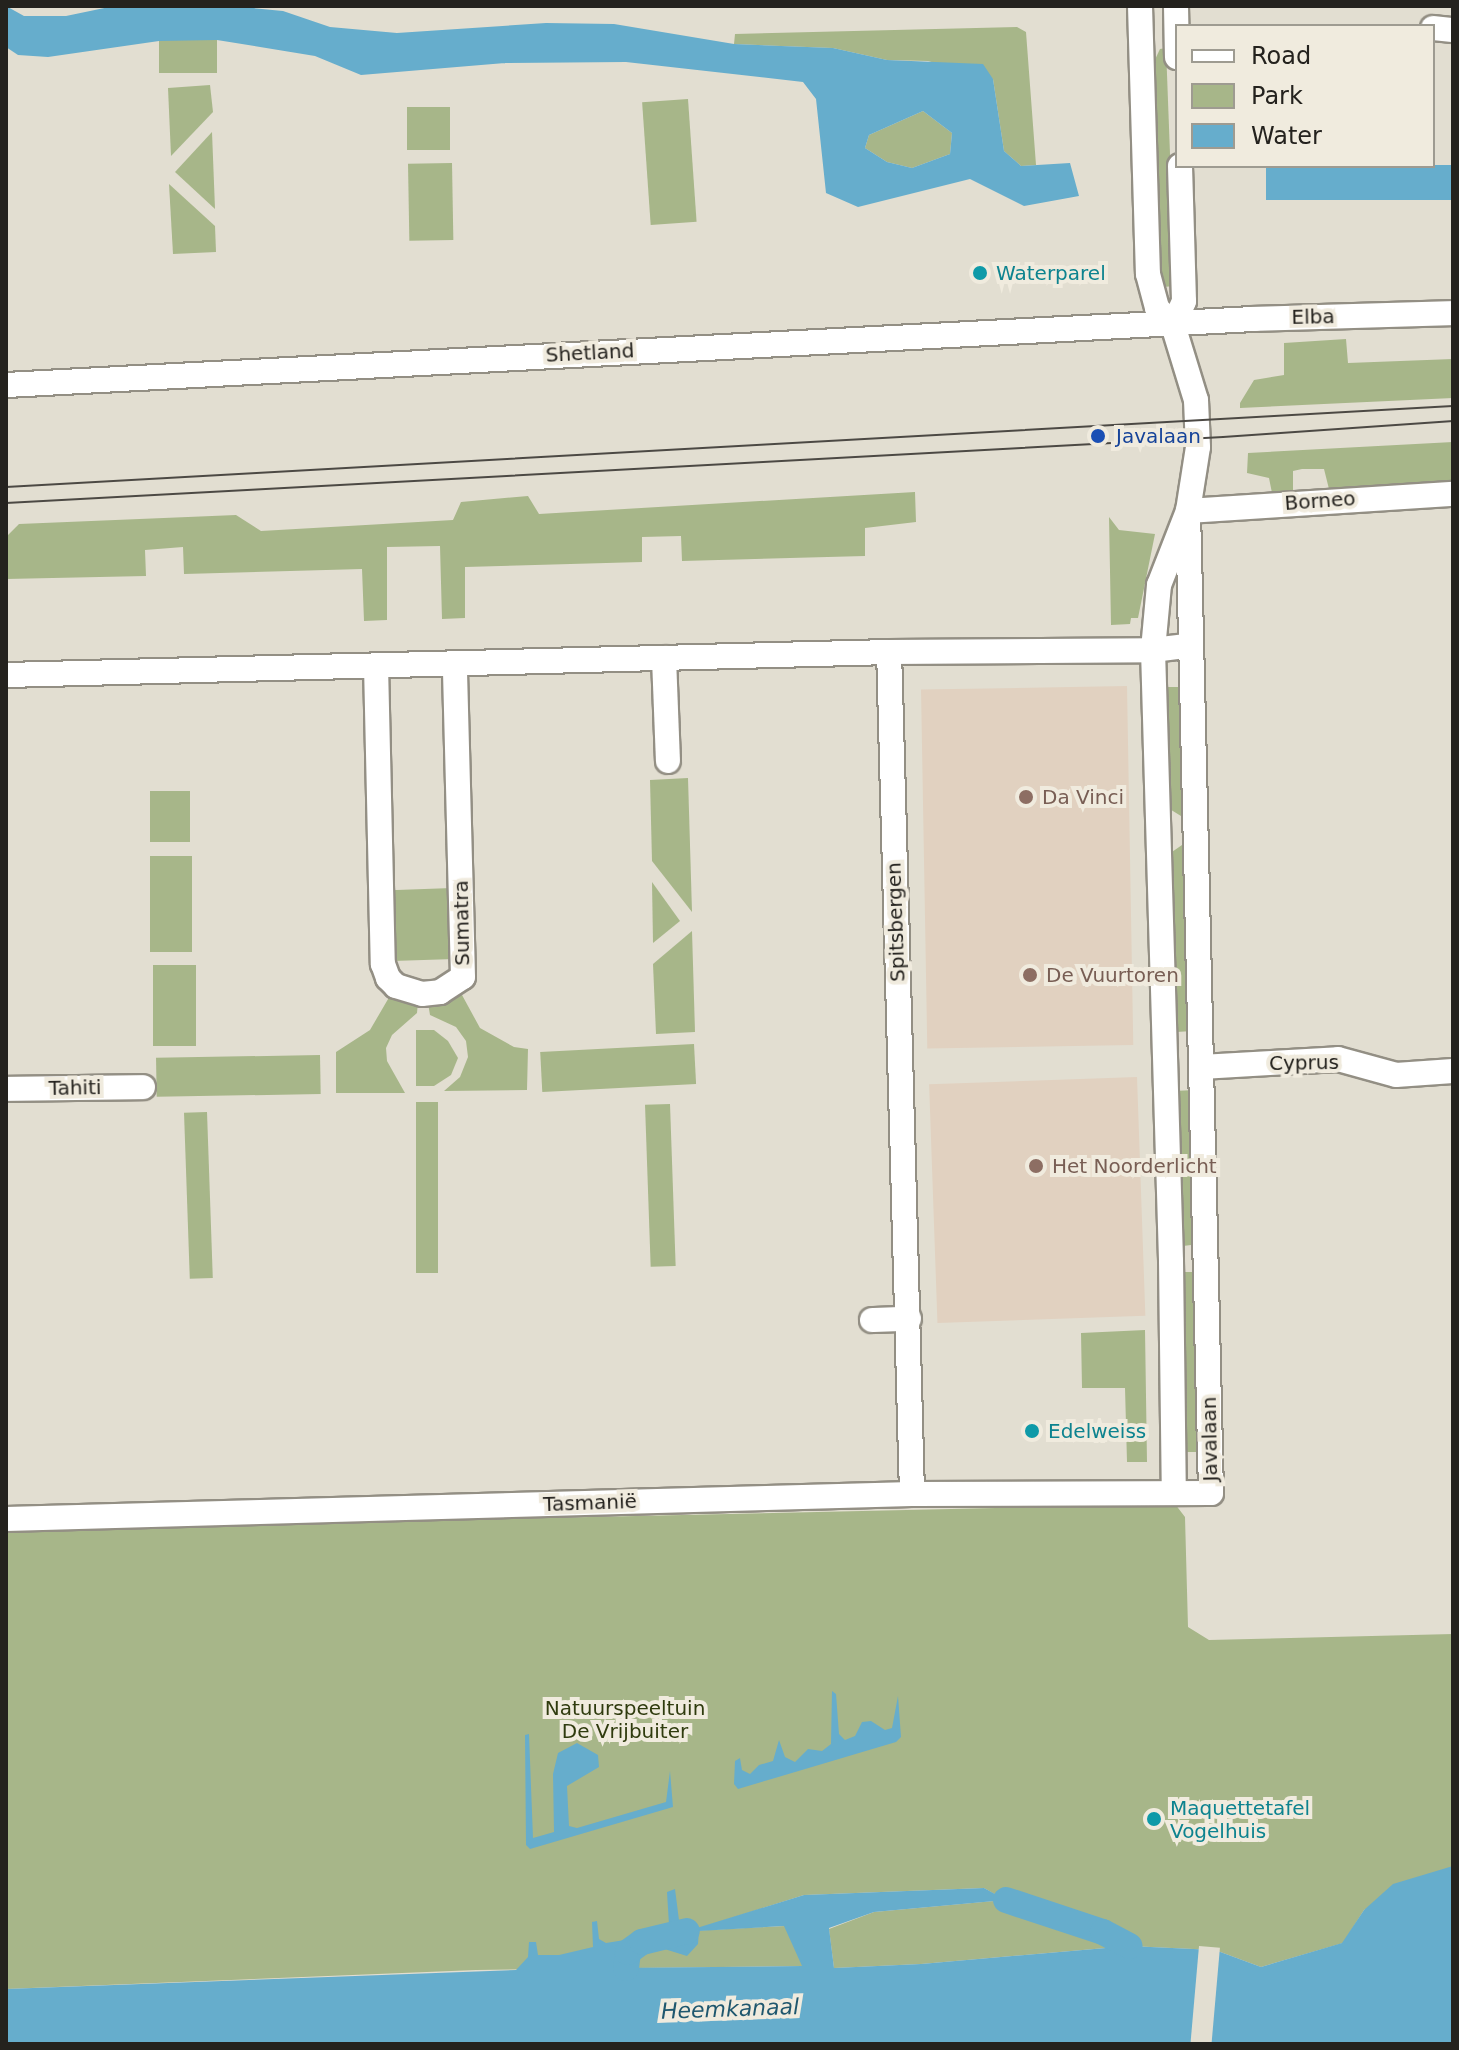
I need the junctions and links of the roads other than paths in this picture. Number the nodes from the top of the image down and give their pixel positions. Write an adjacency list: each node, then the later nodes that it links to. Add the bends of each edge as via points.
1 (1141, 17): 2 (street); 5 (street, Javalaan, via 1148,274 1157,308)
2 (1175, 27)
3 (1180, 168): 5 (street, via 1184,301)
4 (1453, 313): 5 (street, Elba)
5 (1173, 325): 6 (street, Shetland); 8 (street, Javalaan, via 1196,400 1198,458)
6 (6, 385)
7 (1453, 494): 8 (street, Borneo)
8 (1188, 511): 9 (street, Javalaan); 10 (street, Javalaan, via 1159,585)
9 (1191, 645): 10 (street); 18 (street, Javalaan)
10 (1153, 650): 11 (street); 17 (street, Javalaan)
11 (889, 652): 12 (street); 25 (street, Spitsbergen)
12 (664, 658): 13 (street); 16 (street)
13 (455, 663): 14 (street); 14 (street, Sumatra, via 463,977 440,992 422,994 396,986 383,964)
14 (376, 665): 15 (street)
15 (6, 675)
16 (668, 761)
17 (1159, 834): 18 (street); 24 (street, Javalaan)
18 (1196, 834): 19 (street, Javalaan)
19 (1201, 1067): 20 (street, Cyprus, via 1338,1059 1396,1075); 23 (street, Javalaan)
20 (1453, 1071)
21 (143, 1087): 22 (street, Tahiti)
22 (6, 1089)
23 (1206, 1260): 24 (street); 27 (street, Javalaan, via 1211,1493)
24 (1171, 1261): 27 (street, Javalaan)
25 (909, 1319): 26 (street); 28 (street, Spitsbergen)
26 (872, 1320)
27 (1174, 1493): 28 (street, Tasmanië)
28 (912, 1494): 29 (street, Tasmanië)
29 (6, 1519)

